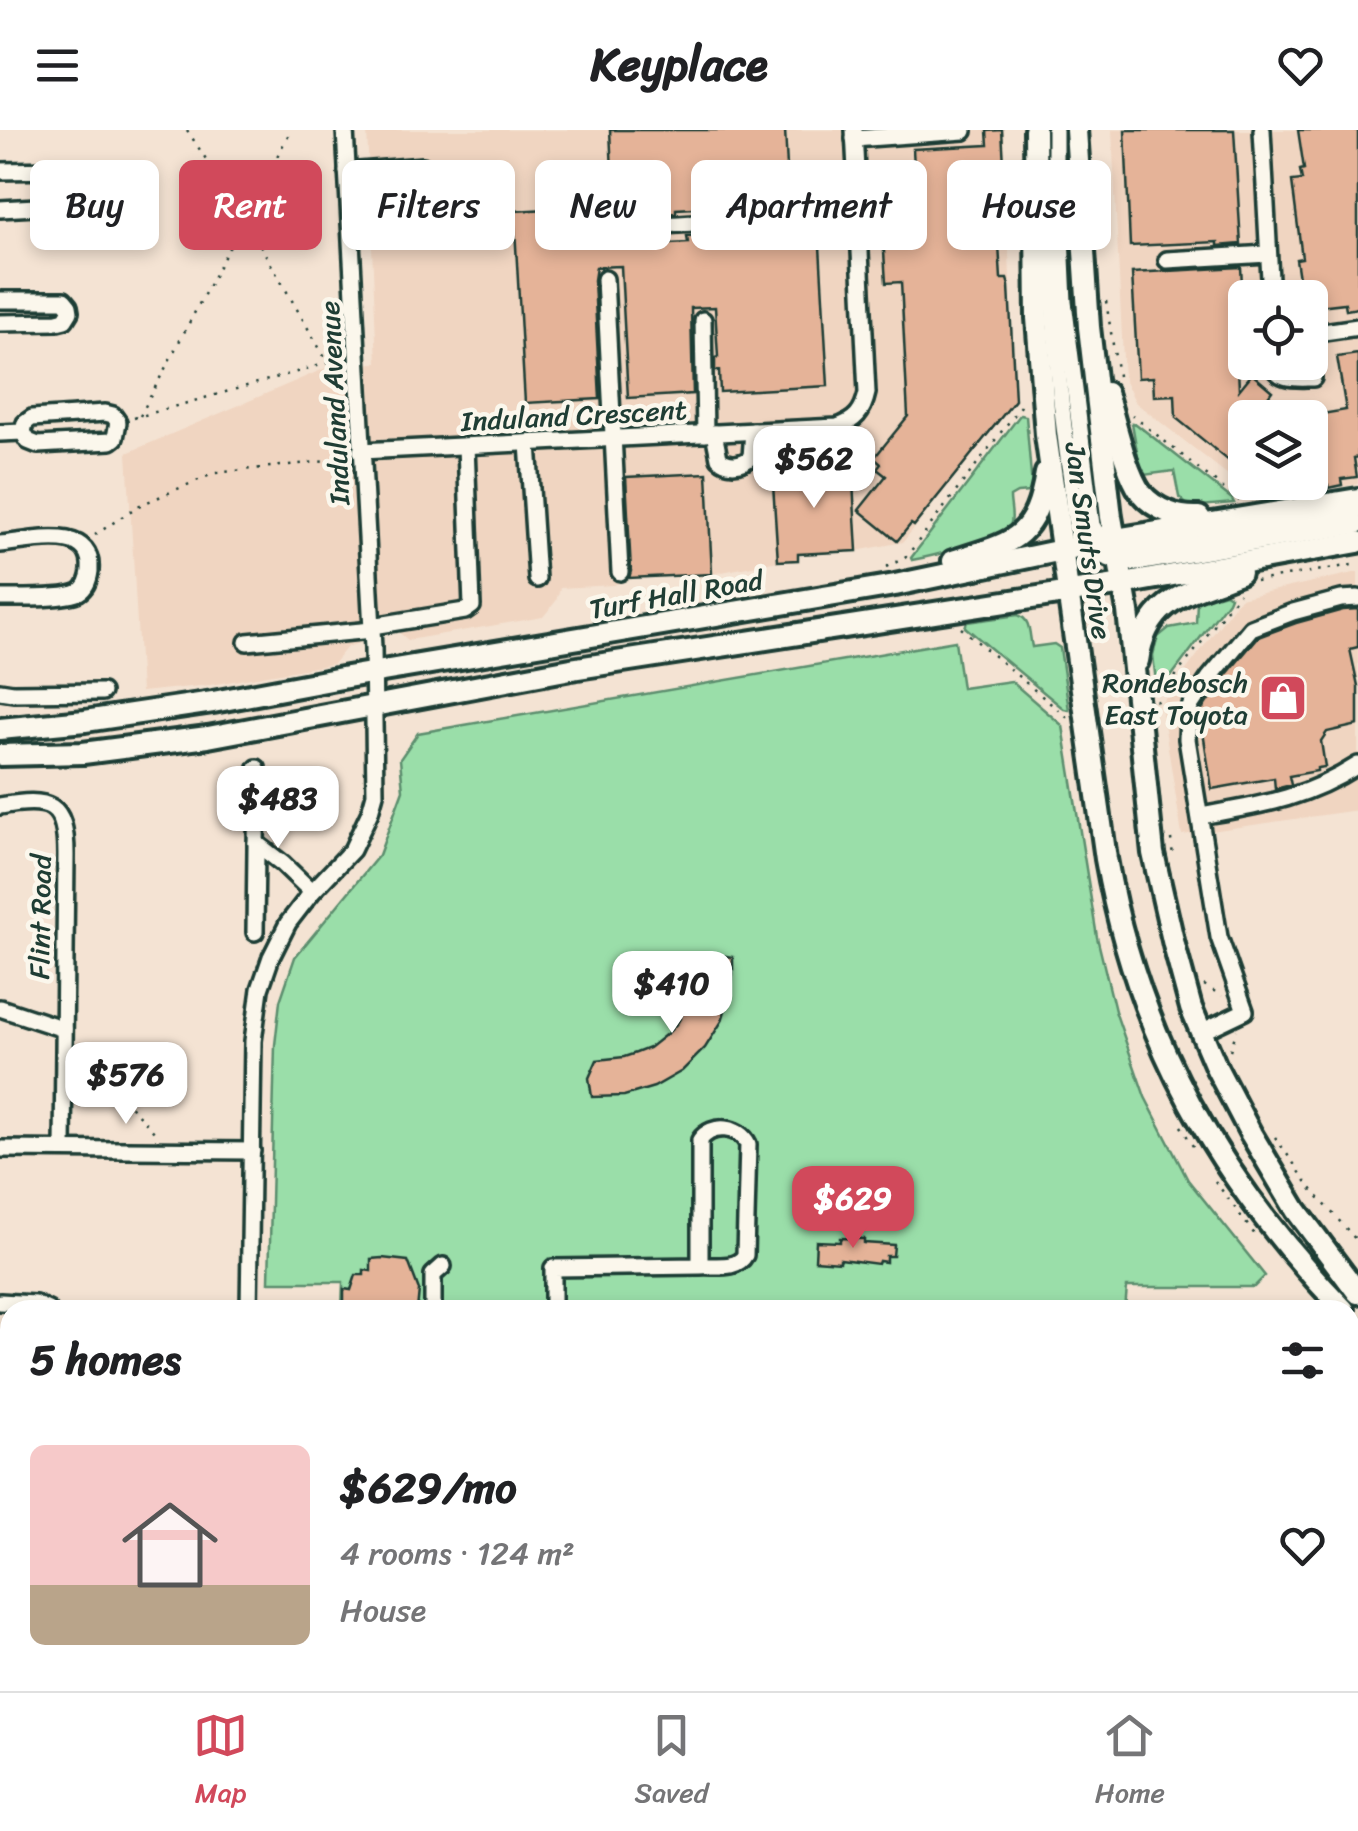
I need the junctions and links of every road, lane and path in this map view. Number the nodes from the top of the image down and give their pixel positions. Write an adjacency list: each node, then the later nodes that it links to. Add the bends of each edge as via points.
1 (186, 130): 10 (path)
2 (291, 130): 11 (path)
3 (345, 130): 12 (street, Induland Avenue)
4 (1034, 130): 41 (main road, Jan Smuts Drive, via 1036,318)
5 (1055, 130): 49 (street, via 1050,222 1064,438 1077,526)
6 (1076, 130): 29 (main road, Jan Smuts Drive)
7 (1262, 130): 19 (street)
8 (964, 131): 9 (street)
9 (854, 135): 13 (street, Induland Crescent)
10 (206, 160)
11 (276, 160)
12 (346, 160)
13 (855, 160)
14 (0, 171): 15 (street, via 59,170 67,195 55,206)
15 (0, 209)
16 (246, 220): 16 (path, via 201,301 140,416 328,363)
17 (351, 250): 40 (street, Induland Avenue)
18 (860, 250): 33 (street, Induland Crescent, via 864,406 837,427)
19 (1268, 254): 20 (street); 22 (street)
20 (1167, 260)
21 (604, 279): 37 (street)
22 (1269, 280)
23 (1104, 288): 30 (path)
24 (0, 300): 26 (street, via 55,299 70,312 57,322)
25 (703, 320): 36 (street)
26 (0, 323)
27 (1358, 327): 28 (street)
28 (1328, 331)
29 (1091, 343): 43 (main road, via 1141,492 1182,518); 49 (main road, Jan Smuts Drive)
30 (1119, 382)
31 (1026, 398): 55 (path)
32 (1124, 408): 43 (path)
33 (752, 431): 36 (street, Induland Crescent); 36 (street, via 752,454 736,464 720,458)
34 (23, 432): 34 (street, via 24,423 42,416 105,413 118,422 111,442 38,446); 35 (street)
35 (0, 433)
36 (709, 434): 37 (street, Induland Crescent)
37 (614, 438): 38 (street, Induland Crescent); 54 (street)
38 (528, 443): 39 (street, Induland Crescent); 56 (street)
39 (466, 446): 40 (street, Induland Crescent); 64 (street, via 472,606)
40 (361, 454): 48 (path, via 214,473 138,506); 64 (street, Induland Avenue)
41 (1049, 458): 50 (main road, Jan Smuts Drive); 55 (main road, via 1039,508 1016,538)
42 (1358, 499): 43 (main road, Turf Hall Road)
43 (1251, 510): 49 (main road, Turf Hall Road)
44 (1358, 512): 49 (street, via 1144,549)
45 (1358, 526): 49 (street, via 1137,564)
46 (1358, 542): 51 (main road, Turf Hall Road)
47 (0, 544): 48 (street)
48 (82, 545): 59 (street, via 90,566 81,591)
49 (1109, 547): 50 (main road, Turf Hall Road); 57 (main road, Jan Smuts Drive)
50 (1063, 550): 55 (main road, Turf Hall Road); 58 (main road, Jan Smuts Drive)
51 (1288, 554): 57 (main road, Turf Hall Road); 67 (main road, via 1169,601 1140,646)
52 (912, 563): 55 (path)
53 (1358, 564): 67 (path, via 1246,584 1154,704)
54 (620, 572)
55 (890, 576): 66 (main road, Turf Hall Road)
56 (537, 580)
57 (1123, 584): 58 (main road, Turf Hall Road); 67 (main road, Jan Smuts Drive)
58 (1068, 592): 70 (main road, Turf Hall Road); 102 (main road, Jan Smuts Drive, via 1109,878 1148,1013 1225,1164 1278,1238)
59 (0, 598)
60 (1358, 598): 77 (street, via 1257,624 1210,677 1190,705 1187,722)
61 (1117, 612): 62 (path)
62 (1086, 617)
63 (953, 622): 71 (path)
64 (372, 628): 65 (street); 66 (street, Induland Avenue)
65 (247, 642)
66 (374, 672): 70 (street, Induland Avenue); 72 (main road, Turf Hall Road, via 139,714)
67 (1144, 685): 87 (main road, Jan Smuts Drive, via 1153,853)
68 (0, 691): 69 (street)
69 (102, 692)
70 (376, 706): 73 (main road, Turf Hall Road, via 139,748); 81 (street, Induland Avenue, via 370,812 352,850)
71 (1074, 724)
72 (0, 728)
73 (0, 756)
74 (1358, 765): 77 (street, via 1283,801)
75 (257, 768): 79 (street)
76 (0, 806): 86 (street, Flint Road, via 43,804 64,822)
77 (1200, 816): 85 (street, via 1219,938 1245,1011)
78 (1170, 837): 80 (path)
79 (256, 843): 81 (street); 82 (street)
80 (1172, 854)
81 (312, 892): 94 (street, Induland Avenue, via 280,937 260,989)
82 (254, 932)
83 (1202, 983): 85 (path, via 1222,995)
84 (0, 1008): 86 (street)
85 (1232, 1018): 87 (street); 88 (path, via 1238,1031)
86 (64, 1029): 93 (street, Flint Road)
87 (1202, 1032): 98 (main road, Jan Smuts Drive, via 1277,1180)
88 (1231, 1058)
89 (88, 1060): 91 (path, via 152,1127)
90 (1272, 1133): 95 (path)
91 (156, 1140)
92 (0, 1149): 93 (street)
93 (63, 1150): 94 (street)
94 (252, 1150): 99 (street, Induland Avenue)
95 (1358, 1242)
96 (443, 1266): 100 (street, via 433,1276)
97 (700, 1266): 97 (street, via 700,1140 711,1131 736,1131 749,1151 745,1255 736,1265); 101 (street, via 553,1268)
98 (1358, 1293)
99 (249, 1300)
100 (433, 1300)
101 (553, 1300)
102 (1335, 1300)

